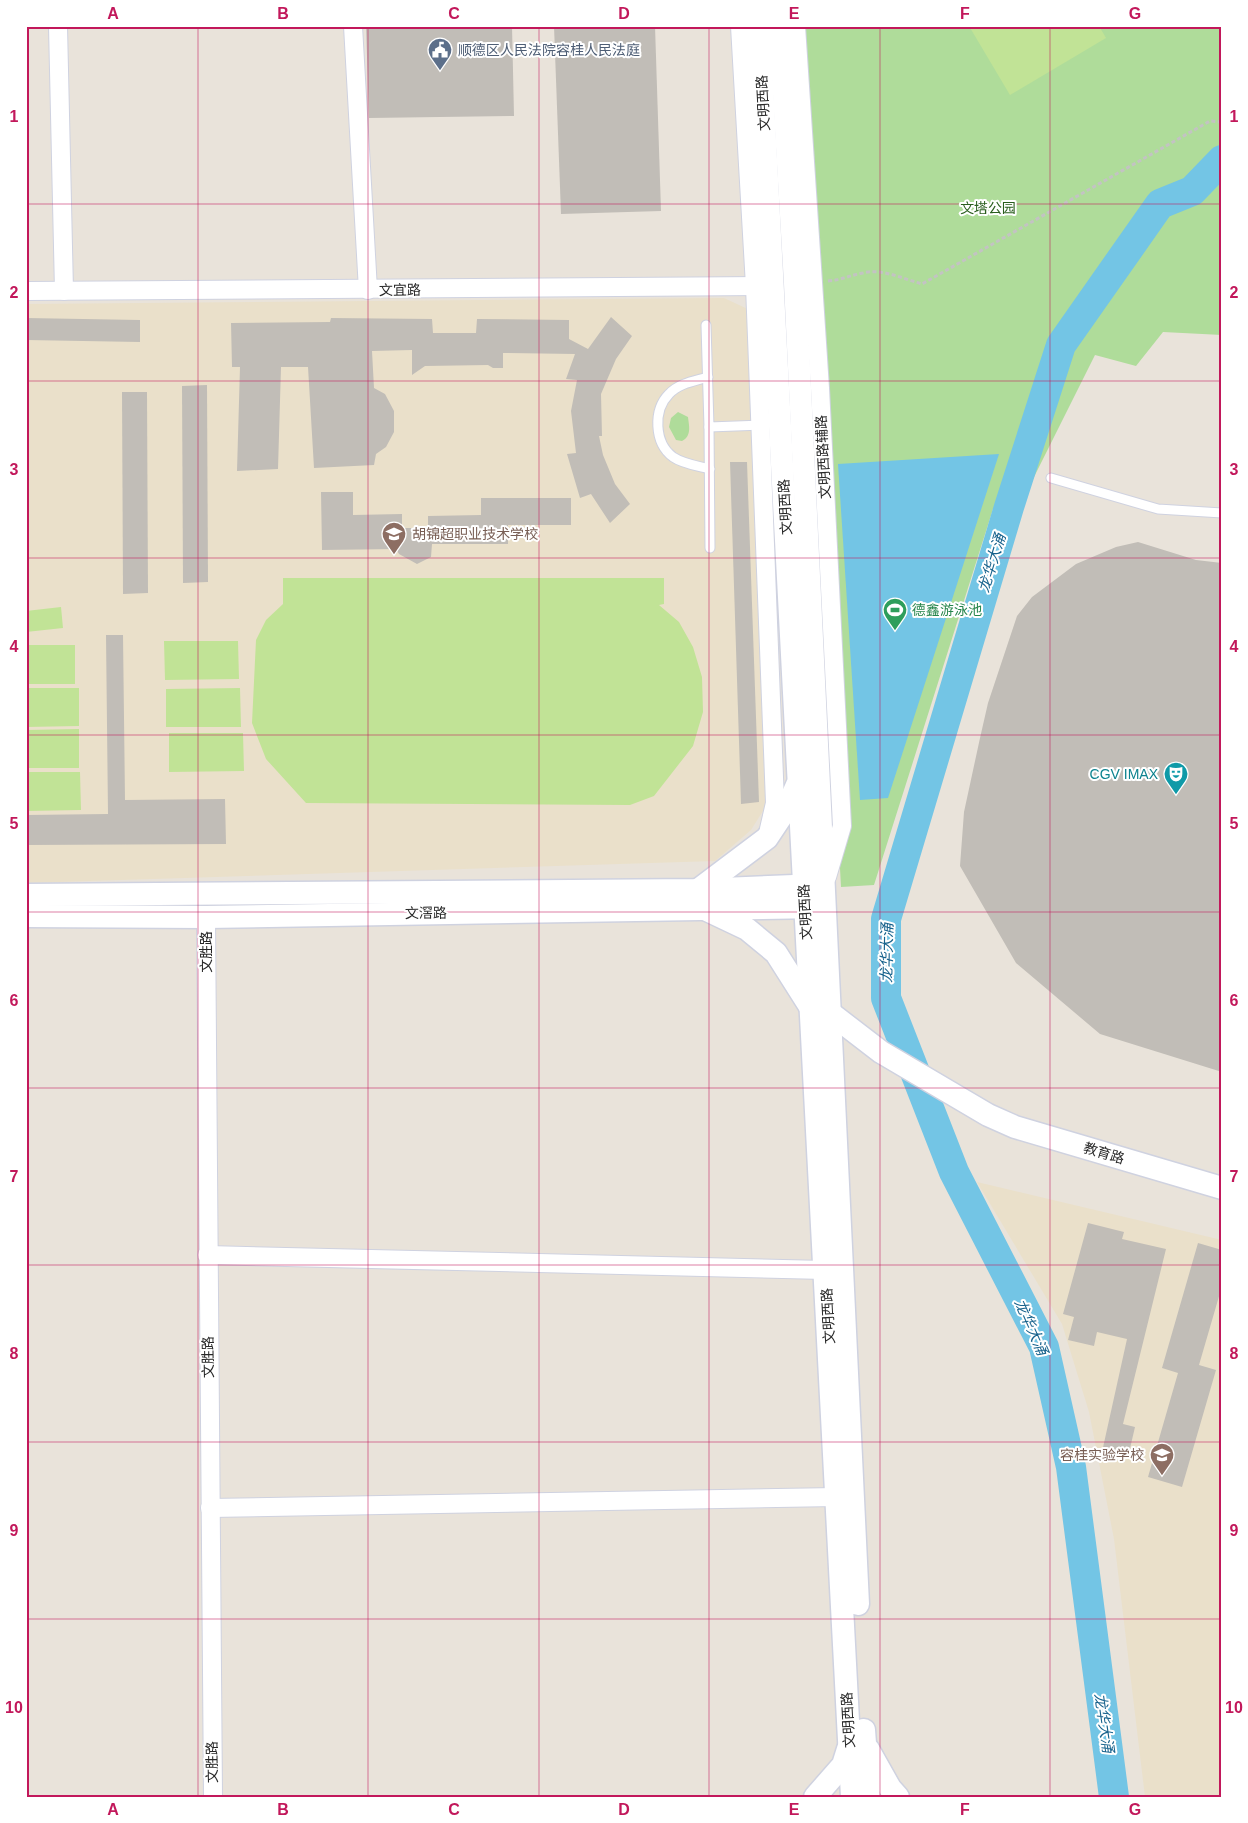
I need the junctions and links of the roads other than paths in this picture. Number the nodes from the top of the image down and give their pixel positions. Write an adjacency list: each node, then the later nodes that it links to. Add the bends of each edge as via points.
1 (58, 26): 10 (street)
2 (353, 26): 8 (street)
3 (740, 26): 7 (street)
4 (759, 26): 7 (street, 文明西路)
5 (780, 26): 22 (street, 文明西路, via 795,274)
6 (796, 26): 22 (street, 文明西路辅路, via 842,826)
7 (765, 286): 8 (street, 文宜路); 13 (street, 文明西路)
8 (368, 290): 10 (street, 文宜路)
9 (26, 291): 10 (street, 文宜路)
10 (64, 291)
11 (706, 325): 12 (lane)
12 (708, 377): 14 (lane); 15 (lane, via 683,384 668,394 657,416 659,437 672,456)
13 (771, 425): 14 (lane); 19 (street, 文明西路); 20 (street, via 775,803)
14 (709, 427): 15 (lane)
15 (710, 469): 18 (lane)
16 (1051, 478): 17 (lane, via 1158,509)
17 (1222, 514)
18 (710, 548)
19 (798, 782): 20 (street, via 787,808); 22 (street, 文明西路)
20 (766, 838): 23 (street)
21 (26, 895): 23 (street, 文滘路)
22 (815, 896): 23 (street, 文滘路); 26 (street, 文明西路)
23 (700, 899): 25 (street, 文滘路); 26 (street, via 747,928 776,953)
24 (26, 916): 25 (street, 文滘路)
25 (206, 917): 28 (street, 文胜路)
26 (820, 1010): 27 (street, 教育路, via 881,1052 988,1115 1015,1127); 29 (street, 文明西路); 32 (street, 文明西路)
27 (1222, 1188)
28 (207, 1255): 29 (street); 31 (street, 文胜路)
29 (825, 1270): 30 (street, 文明西路)
30 (837, 1497): 31 (street); 32 (street, 文明西路)
31 (210, 1508): 33 (street, 文胜路)
32 (857, 1744): 34 (street); 35 (street, 文明西路); 36 (street, 文明西路); 37 (street)
33 (213, 1797)
34 (815, 1797)
35 (852, 1797)
36 (869, 1797)
37 (898, 1797)

